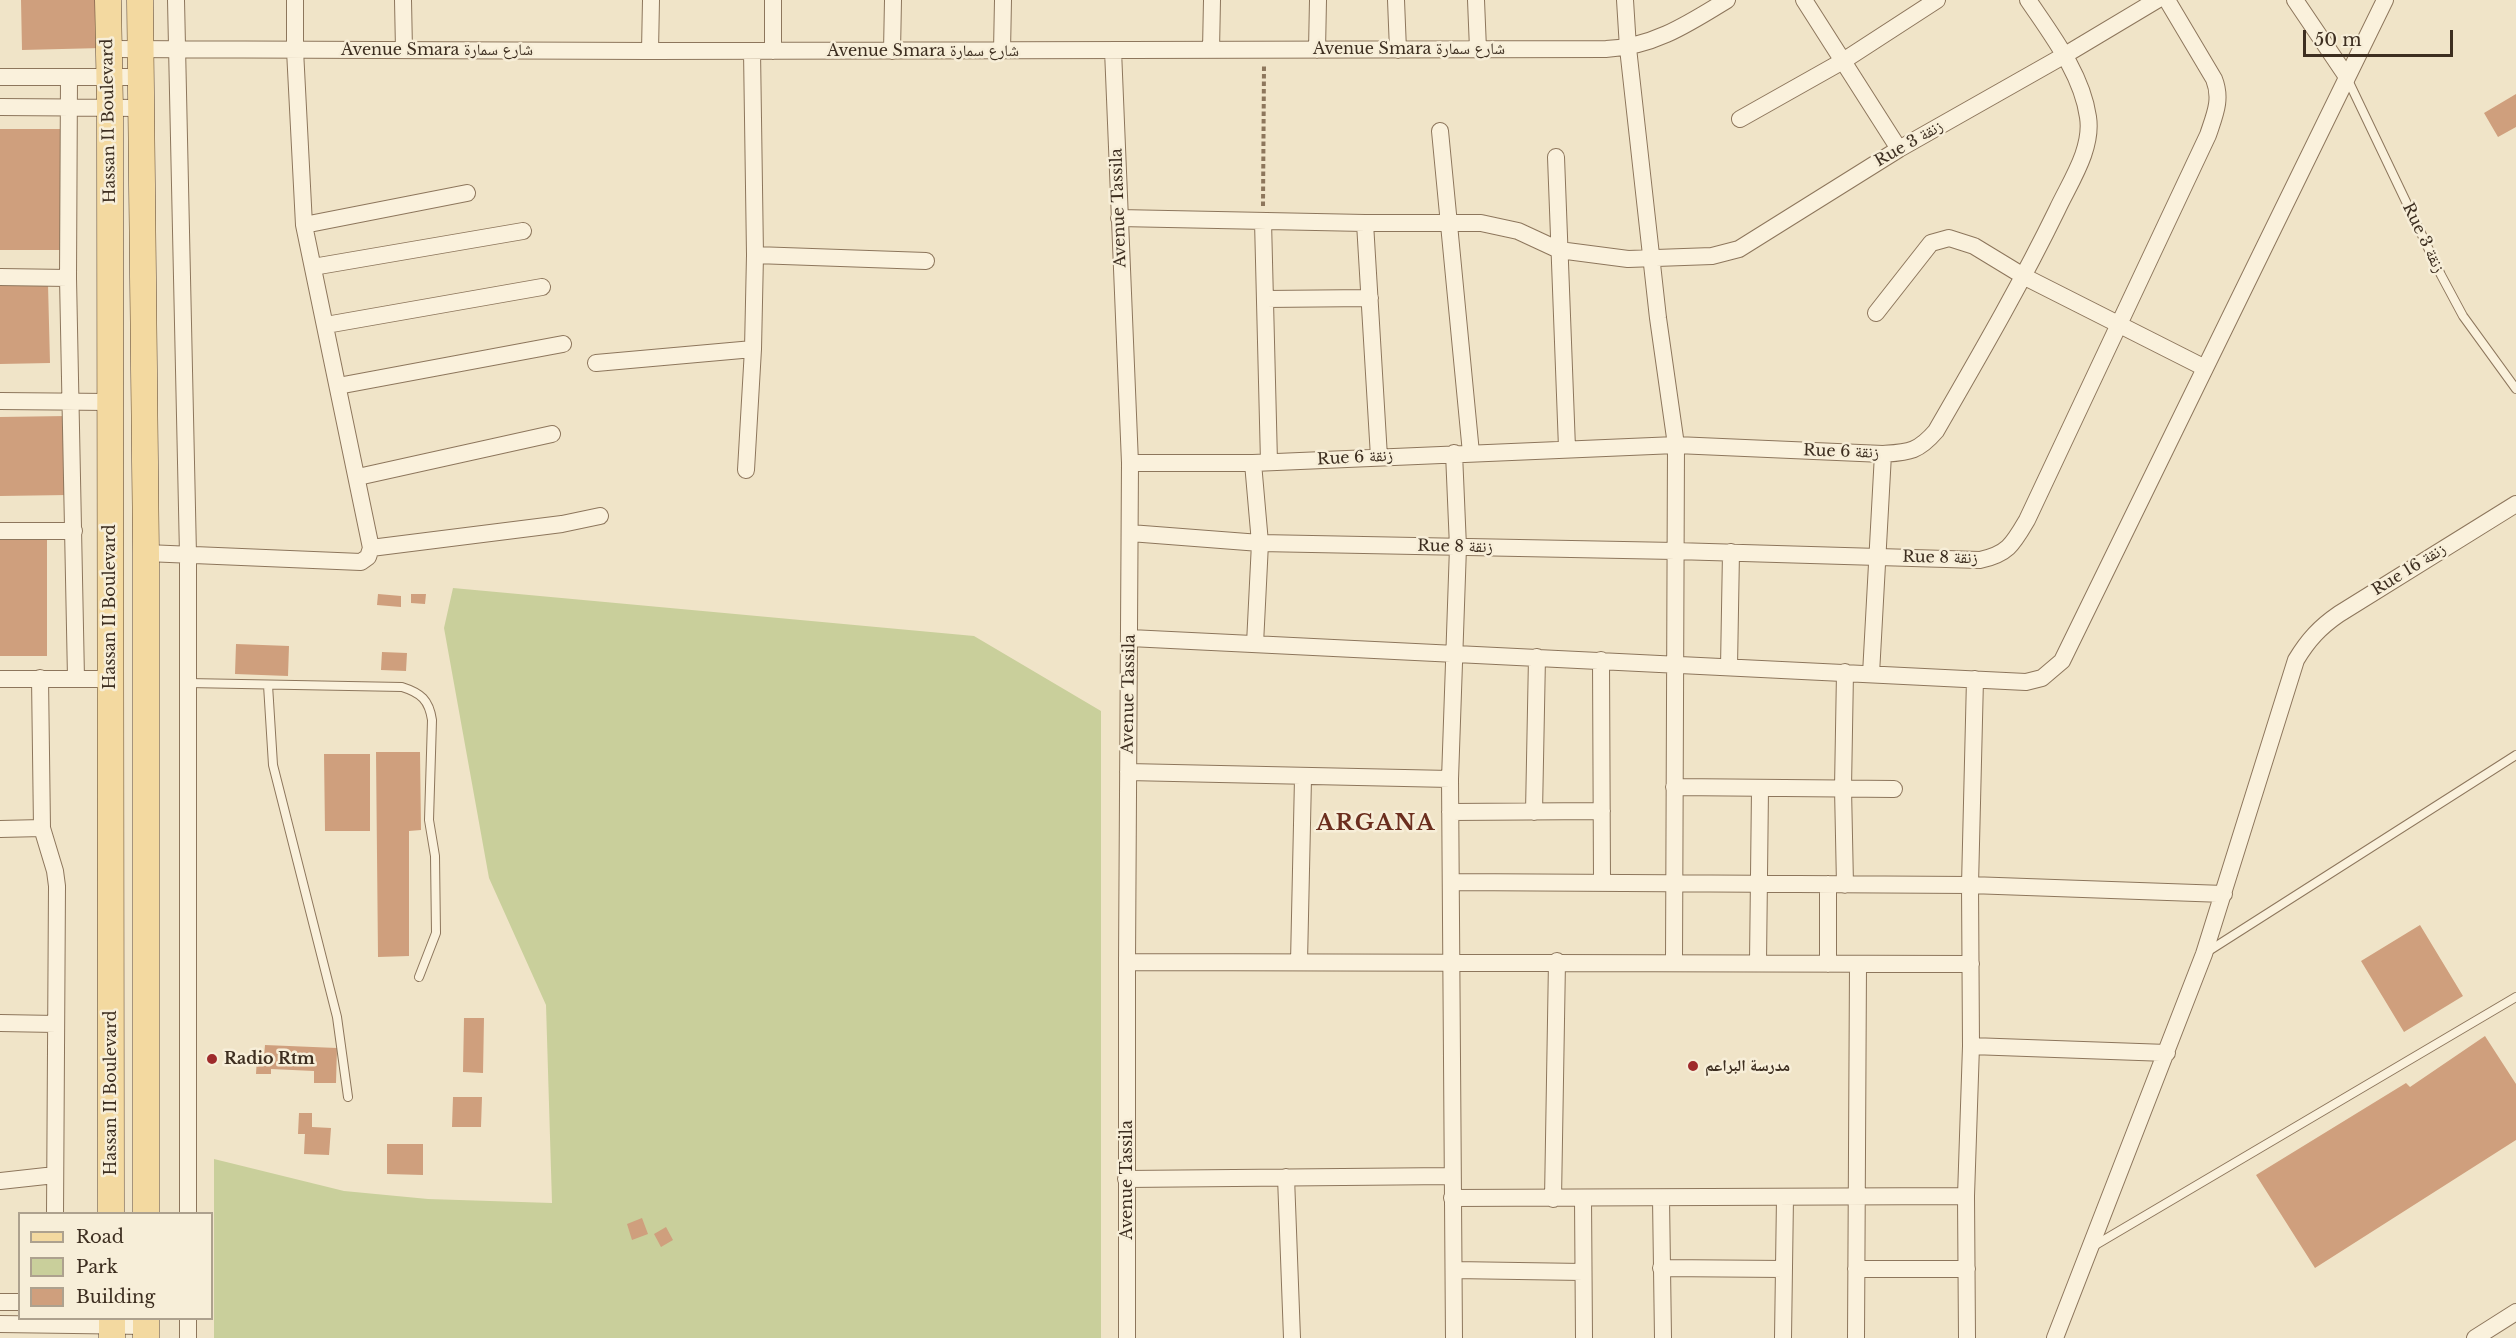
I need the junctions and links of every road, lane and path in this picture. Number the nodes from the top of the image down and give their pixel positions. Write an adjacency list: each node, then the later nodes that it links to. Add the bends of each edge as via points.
1 (108, 0): 25 (main road, Hassan II Boulevard)
2 (140, 0): 26 (main road, Hassan II Boulevard)
3 (176, 0): 27 (street)
4 (295, 0): 29 (street)
5 (403, 0): 30 (street)
6 (651, 0): 36 (street)
7 (773, 0): 38 (street)
8 (893, 0): 39 (street)
9 (1003, 0): 40 (street)
10 (1212, 0): 32 (street)
11 (1318, 0): 34 (street)
12 (1396, 0): 35 (street)
13 (1476, 0): 28 (street)
14 (1626, 0): 24 (street)
15 (1727, 0): 23 (street, Avenue Smara شارع سمارة)
16 (1804, 0): 42 (street)
17 (1937, 0): 42 (street)
18 (2028, 0): 41 (street, Rue 6 زنقة)
19 (2157, 0): 41 (street, Rue 3 زنقة)
20 (2166, 0): 75 (street, Rue 8 زنقة, via 2214,79 2218,106 2208,135)
21 (2295, 0): 47 (street)
22 (2385, 0): 47 (street)
23 (1703, 7): 24 (street, Avenue Smara شارع سمارة, via 1664,37)
24 (1628, 48): 28 (street, Avenue Smara شارع سمارة); 65 (street)
25 (108, 49): 26 (street, Avenue Smara شارع سمارة); 45 (main road, Hassan II Boulevard)
26 (140, 49): 27 (street, Avenue Smara شارع سمارة); 46 (main road, Hassan II Boulevard)
27 (176, 49): 29 (street, Avenue Smara شارع سمارة); 108 (street)
28 (1478, 49): 35 (street, Avenue Smara شارع سمارة)
29 (295, 50): 30 (street, Avenue Smara شارع سمارة); 61 (street)
30 (404, 50): 36 (street, Avenue Smara شارع سمارة)
31 (1113, 50): 32 (street, Avenue Smara شارع سمارة); 40 (street, Avenue Smara شارع سمارة); 57 (street, Avenue Tassila)
32 (1211, 50): 33 (street, Avenue Smara شارع سمارة)
33 (1264, 50): 34 (street, Avenue Smara شارع سمارة); 58 (path)
34 (1317, 50): 35 (street, Avenue Smara شارع سمارة)
35 (1398, 50)
36 (650, 51): 37 (street, Avenue Smara شارع سمارة)
37 (752, 51): 38 (street, Avenue Smara شارع سمارة); 64 (street)
38 (773, 51): 39 (street, Avenue Smara شارع سمارة)
39 (892, 51): 40 (street, Avenue Smara شارع سمارة)
40 (1002, 51)
41 (2066, 55): 54 (street, Rue 3 زنقة); 69 (street, Rue 6 زنقة, via 2088,115 2089,135)
42 (1843, 60): 52 (street); 54 (street)
43 (0, 77): 44 (street)
44 (69, 77): 45 (street); 49 (street)
45 (109, 77): 46 (street); 50 (main road, Hassan II Boulevard)
46 (141, 77): 51 (main road, Hassan II Boulevard)
47 (2347, 77): 80 (street); 82 (lane, Rue 3 زنقة, via 2452,296 2484,348)
48 (0, 107): 49 (street)
49 (69, 108): 50 (street); 70 (street)
50 (110, 108): 51 (street); 85 (main road, Hassan II Boulevard)
51 (141, 108): 107 (main road, Hassan II Boulevard)
52 (1740, 119)
53 (1440, 131): 60 (street)
54 (1899, 149): 65 (street, Rue 3 زنقة, via 1739,249 1712,256)
55 (1556, 157): 63 (street)
56 (467, 193): 61 (street)
57 (1119, 218): 58 (street, Rue 3 زنقة); 94 (street, Avenue Tassila)
58 (1263, 221): 59 (street, Rue 3 زنقة); 73 (street)
59 (1365, 224): 60 (street, Rue 3 زنقة); 72 (street)
60 (1450, 224): 63 (street, Rue 3 زنقة, via 1481,224 1518,231); 90 (street)
61 (304, 225): 67 (street)
62 (523, 231): 67 (street)
63 (1559, 250): 65 (street, Rue 3 زنقة); 88 (street)
64 (755, 255): 66 (street); 78 (street)
65 (1653, 260): 87 (street)
66 (926, 261)
67 (313, 267): 76 (street)
68 (0, 277): 70 (street)
69 (2025, 277): 74 (street, via 1974,246 1948,238 1931,243); 75 (street); 91 (street, Rue 6 زنقة, via 1925,445 1912,451)
70 (68, 279): 84 (street)
71 (542, 287): 76 (street)
72 (1370, 298): 73 (street); 92 (street)
73 (1265, 299): 93 (street)
74 (1876, 313)
75 (2118, 324): 80 (street); 109 (street, Rue 8 زنقة, via 2013,544 1999,556 1980,560)
76 (326, 326): 81 (street)
77 (563, 344): 81 (street)
78 (753, 349): 79 (street); 95 (street)
79 (596, 363)
80 (2205, 368): 123 (street, via 2062,661 2034,681)
81 (338, 386): 96 (street)
82 (2516, 389)
83 (0, 401): 84 (street)
84 (71, 402): 85 (street); 100 (street)
85 (109, 402): 122 (main road, Hassan II Boulevard)
86 (552, 434): 96 (street)
87 (1676, 445): 88 (street, Rue 6 زنقة); 91 (street, Rue 6 زنقة); 105 (street)
88 (1567, 448): 90 (street, Rue 6 زنقة)
89 (1454, 453): 90 (street, Rue 6 زنقة); 92 (street, Rue 6 زنقة); 103 (street)
90 (1471, 453)
91 (1883, 454): 109 (street)
92 (1379, 457): 93 (street, Rue 6 زنقة)
93 (1261, 462): 94 (street, Rue 6 زنقة); 102 (street)
94 (1130, 463): 101 (street, Avenue Tassila)
95 (746, 470)
96 (358, 477): 104 (street)
97 (2516, 504): 146 (street, Rue 16 زنقة, via 2339,614 2306,642 2290,674)
98 (600, 516): 104 (street)
99 (0, 531): 100 (street)
100 (74, 531): 120 (street)
101 (1130, 533): 102 (street, Rue 8 زنقة); 110 (street, Avenue Tassila)
102 (1260, 543): 103 (street, Rue 8 زنقة); 111 (street)
103 (1458, 547): 105 (street, Rue 8 زنقة); 112 (street)
104 (371, 548): 108 (street, via 361,562)
105 (1676, 551): 106 (street, Rue 8 زنقة); 115 (street)
106 (1731, 552): 109 (street, Rue 8 زنقة); 116 (street)
107 (146, 554): 108 (street); 178 (main road, Hassan II Boulevard)
108 (188, 554): 124 (street)
109 (1878, 557): 118 (street)
110 (1130, 638): 111 (street); 127 (street, Avenue Tassila)
111 (1255, 644): 112 (street)
112 (1455, 653): 113 (street); 129 (street)
113 (1537, 657): 114 (street); 136 (street)
114 (1601, 660): 115 (street); 134 (street)
115 (1675, 664): 116 (street); 130 (street)
116 (1729, 667): 117 (street)
117 (1845, 672): 118 (street); 131 (street)
118 (1871, 674): 123 (street)
119 (40, 678): 120 (street); 121 (street); 137 (street)
120 (76, 678): 122 (street)
121 (0, 679)
122 (110, 679): 177 (main road, Hassan II Boulevard)
123 (1975, 679): 145 (street)
124 (188, 683): 125 (lane); 179 (street)
125 (268, 685): 157 (lane, via 402,687 419,693 430,705 429,820 435,855 436,933); 163 (lane, via 273,765 337,1017)
126 (2516, 755): 147 (lane)
127 (1128, 772): 128 (street); 150 (street, Avenue Tassila)
128 (1303, 778): 129 (street); 151 (street)
129 (1450, 779): 135 (street)
130 (1674, 787): 132 (street); 140 (street)
131 (1843, 788): 132 (street); 133 (street); 144 (street)
132 (1760, 789): 142 (street)
133 (1894, 789)
134 (1602, 811): 136 (street); 139 (street)
135 (1450, 812): 136 (street); 141 (street)
136 (1534, 812)
137 (42, 828): 138 (street); 160 (street, via 57,886)
138 (0, 829)
139 (1602, 881): 140 (street); 141 (street)
140 (1676, 881): 142 (street); 152 (street)
141 (1451, 882): 148 (street)
142 (1760, 883): 143 (street); 153 (street)
143 (1828, 884): 144 (street); 154 (street)
144 (1845, 885): 145 (street)
145 (1970, 885): 146 (street); 155 (street)
146 (2224, 894): 147 (street)
147 (2204, 954): 162 (street)
148 (1451, 961): 149 (street); 151 (street); 165 (street)
149 (1557, 961): 152 (street); 175 (street)
150 (1126, 962): 151 (street); 167 (street, Avenue Tassila)
151 (1299, 962)
152 (1674, 962): 153 (street)
153 (1758, 962): 154 (street)
154 (1828, 964): 156 (street)
155 (1971, 964): 156 (street); 161 (street)
156 (1858, 965): 169 (street)
157 (418, 977)
158 (2516, 997): 180 (lane)
159 (0, 1023): 160 (street)
160 (56, 1024): 164 (street)
161 (1971, 1046): 162 (street); 170 (street)
162 (2167, 1053): 180 (street)
163 (348, 1097)
164 (55, 1175): 168 (street); 176 (street)
165 (1451, 1176): 166 (street); 172 (street)
166 (1286, 1177): 167 (street); 197 (street)
167 (1126, 1179): 196 (street, Avenue Tassila)
168 (0, 1181)
169 (1856, 1196): 170 (street); 171 (street); 183 (street)
170 (1966, 1196): 184 (street)
171 (1785, 1197): 174 (street); 182 (street)
172 (1452, 1198): 175 (street); 185 (street)
173 (1583, 1198): 174 (street); 175 (street); 186 (street)
174 (1661, 1198): 181 (street)
175 (1553, 1199)
176 (55, 1212)
177 (111, 1212)
178 (146, 1212)
179 (188, 1212)
180 (2092, 1247): 204 (street)
181 (1661, 1268): 182 (street); 200 (street)
182 (1784, 1269): 201 (street)
183 (1856, 1269): 184 (street); 202 (street)
184 (1967, 1269): 203 (street)
185 (1454, 1270): 186 (street); 198 (street)
186 (1583, 1272): 199 (street)
187 (0, 1302): 188 (street)
188 (18, 1302)
189 (2516, 1312): 205 (street)
190 (188, 1320): 195 (street)
191 (0, 1324): 192 (street)
192 (54, 1327): 193 (street)
193 (112, 1327): 194 (street)
194 (146, 1327)
195 (188, 1338)
196 (1127, 1338)
197 (1292, 1338)
198 (1454, 1338)
199 (1584, 1338)
200 (1663, 1338)
201 (1783, 1338)
202 (1856, 1338)
203 (1966, 1338)
204 (2055, 1338)
205 (2475, 1338)

